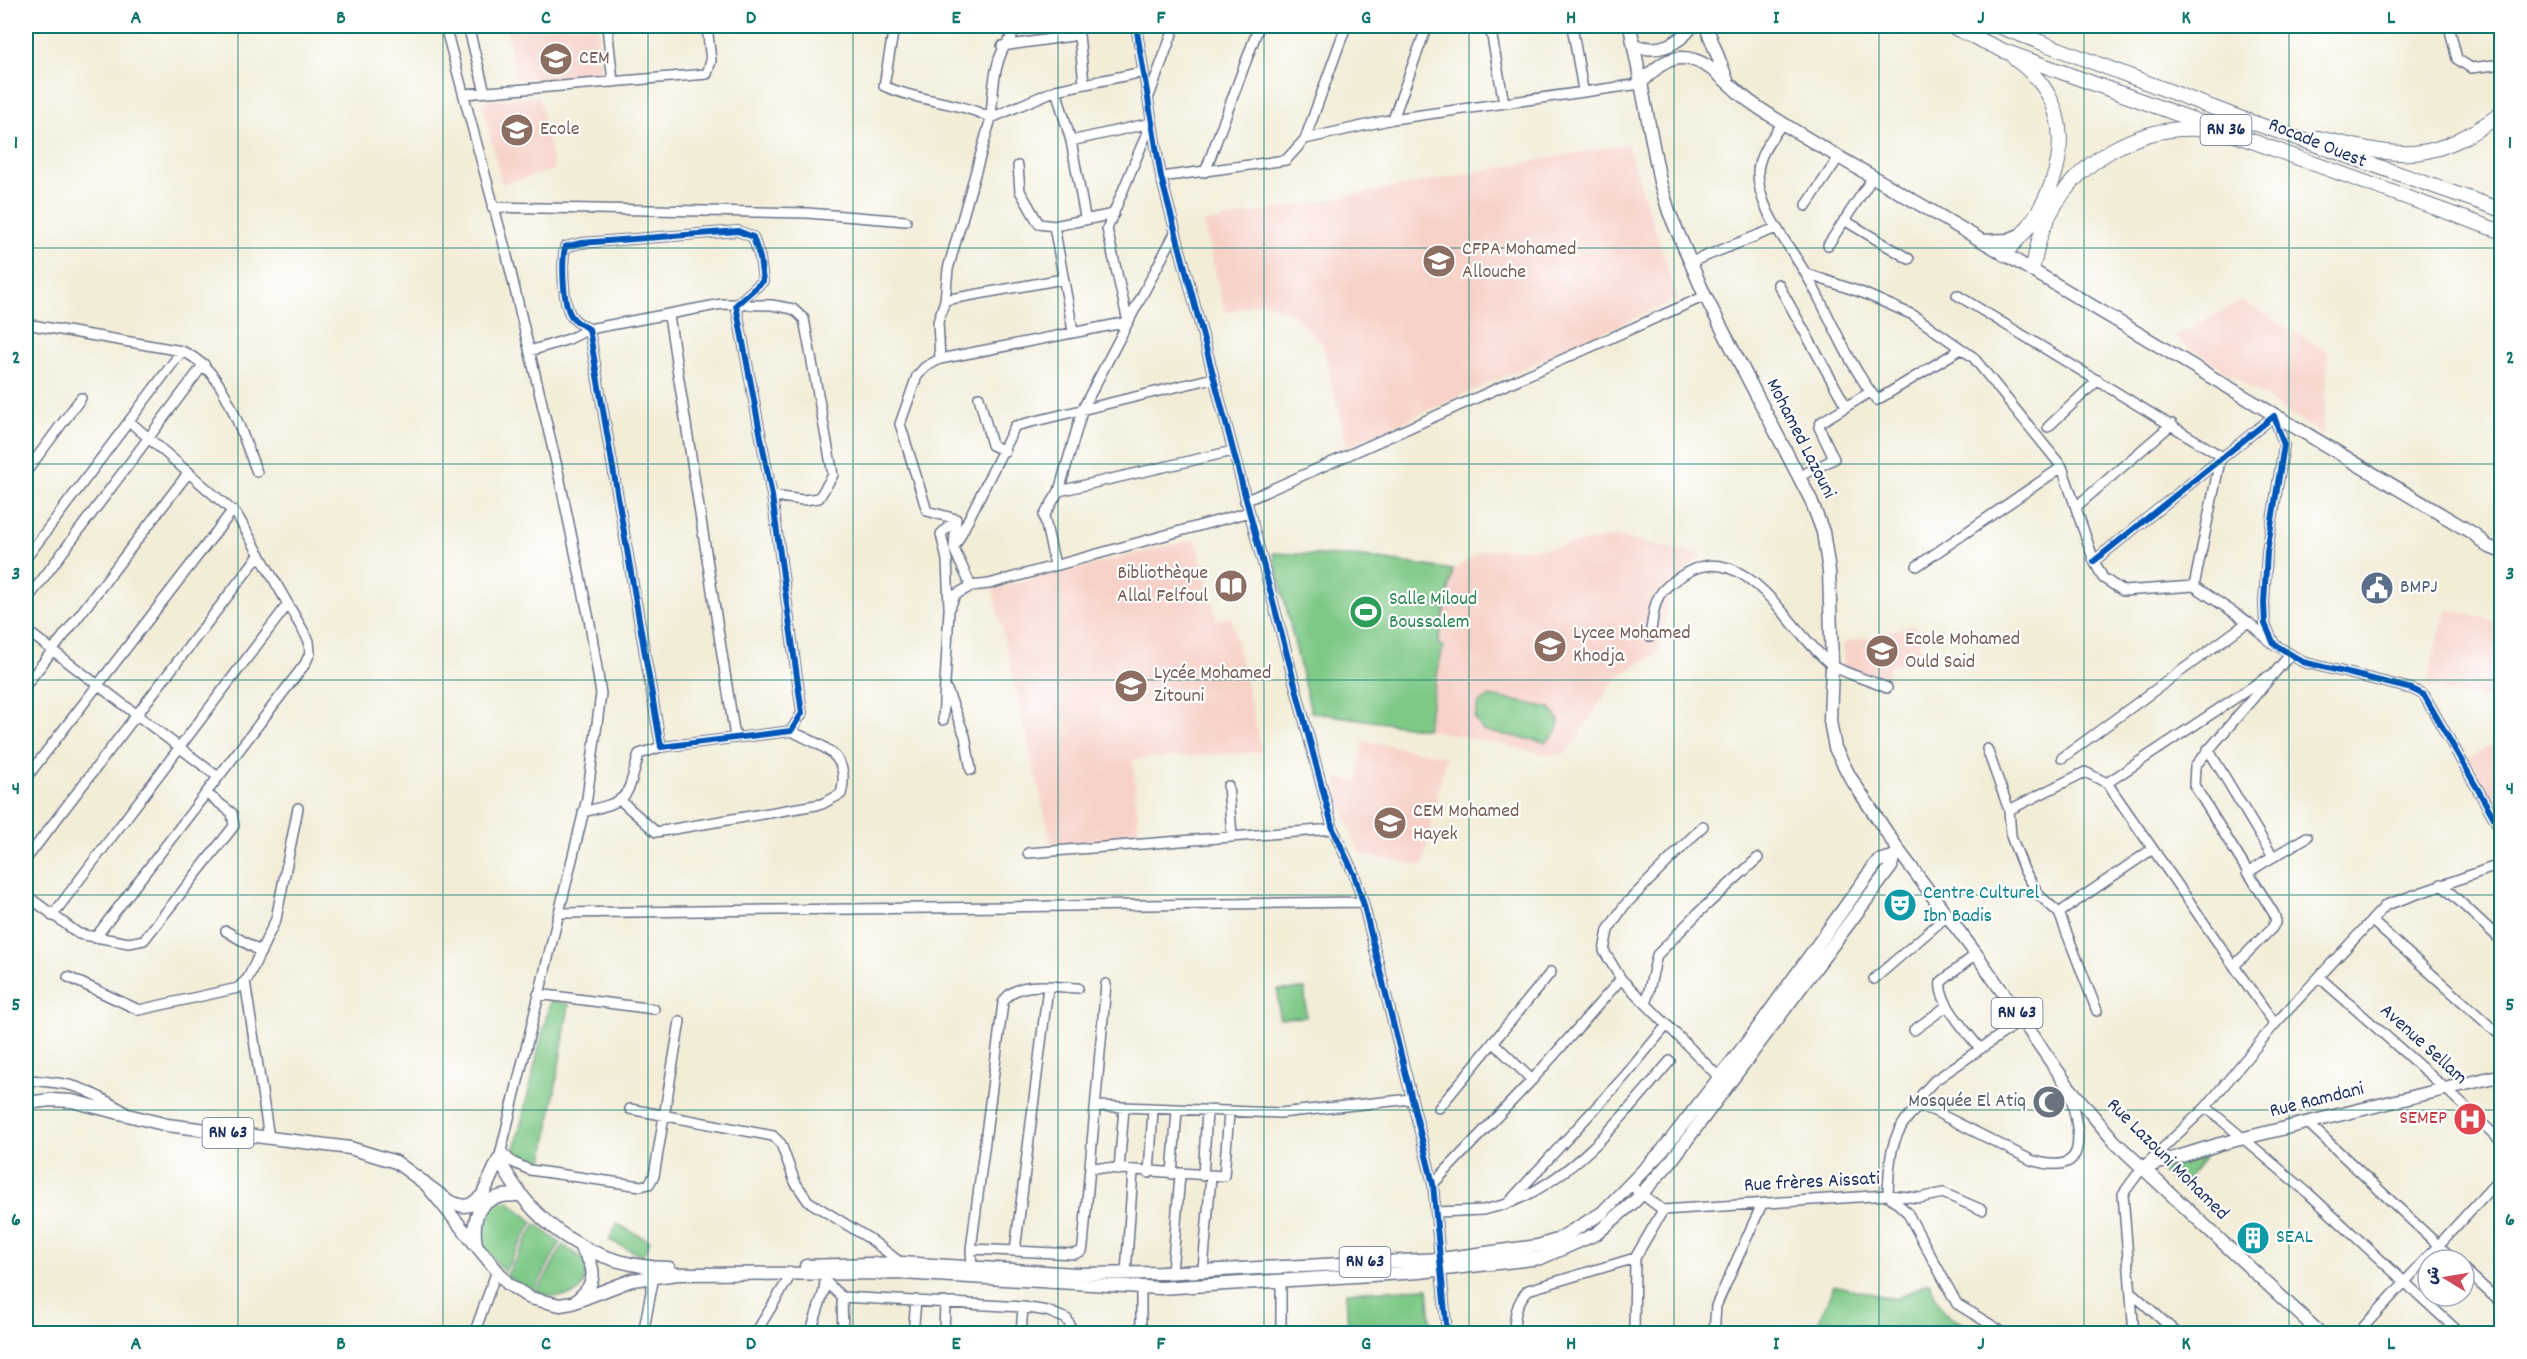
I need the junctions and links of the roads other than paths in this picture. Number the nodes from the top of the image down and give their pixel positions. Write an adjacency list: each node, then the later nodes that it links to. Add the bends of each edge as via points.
1 (445, 26): 35 (street)
2 (468, 26): 34 (street)
3 (607, 26): 28 (street)
4 (707, 26): 28 (street, via 711,62 706,74)
5 (891, 26): 39 (street, via 894,27 884,86 908,97 974,110)
6 (1012, 26): 22 (street, via 1012,37)
7 (1136, 26): 27 (street)
8 (1175, 26): 36 (street)
9 (1259, 26): 49 (street)
10 (1346, 26): 45 (street)
11 (1427, 26): 40 (street)
12 (1490, 26): 37 (street)
13 (1572, 26): 33 (street)
14 (1631, 26): 21 (main road, Mohamed Lazouni)
15 (1692, 26): 23 (main road)
16 (1706, 26): 31 (main road)
17 (1951, 26): 24 (highway, Rocade Ouest / RN 36)
18 (1998, 26): 41 (highway, Rocade Ouest)
19 (2449, 26): 26 (street, via 2457,59 2471,68)
20 (1078, 30): 22 (street); 29 (street)
21 (1634, 45): 23 (main road, via 1651,49); 30 (main road, Mohamed Lazouni)
22 (1002, 46): 39 (street)
23 (1668, 46): 25 (main road)
24 (2004, 51): 44 (highway, Rocade Ouest / RN 36); 63 (highway, via 2030,72 2047,93 2061,137 2061,152 2050,188 2030,225)
25 (1672, 59): 30 (main road, via 1660,64); 31 (main road, via 1701,63)
26 (2502, 64)
27 (1143, 72): 29 (street); 36 (street)
28 (613, 82): 34 (street)
29 (1084, 83): 32 (street)
30 (1640, 84): 33 (street); 68 (main road, Mohamed Lazouni, via 1660,182)
31 (1728, 84): 43 (main road)
32 (1056, 90): 39 (street); 46 (street)
33 (1583, 90): 37 (street)
34 (485, 92): 35 (street)
35 (464, 94): 53 (street)
36 (1147, 102): 42 (street)
37 (1504, 103): 40 (street)
38 (2502, 113): 41 (highway, via 2456,143 2417,154 2382,153)
39 (992, 118): 75 (street, via 948,268)
40 (1393, 119): 45 (street)
41 (2250, 122): 54 (highway, Rocade Ouest)
42 (1151, 123): 46 (street); 50 (street); 55 (street)
43 (1782, 124): 47 (main road); 60 (street, via 1764,152 1758,172 1760,190)
44 (2233, 133): 61 (highway, Rocade Ouest / RN 36); 69 (highway, via 2169,129 2136,137 2103,155 2057,201 2043,227)
45 (1305, 139): 49 (street, via 1286,160)
46 (1071, 141): 56 (street)
47 (1839, 157): 51 (main road); 52 (street)
48 (1018, 166): 59 (street, via 1020,191 1038,224)
49 (1205, 172): 50 (street)
50 (1161, 177): 62 (street)
51 (1873, 177): 57 (street); 64 (main road)
52 (1806, 206)
53 (492, 207): 58 (street, via 807,213); 84 (street)
54 (2502, 210)
55 (1114, 214): 56 (street); 78 (street, via 1107,229)
56 (1085, 218): 59 (street)
57 (1844, 220): 65 (street); 67 (street)
58 (906, 221)
59 (1054, 226): 71 (street)
60 (1776, 228): 68 (street); 70 (street)
61 (2502, 232)
62 (1175, 233): 78 (street); 87 (street)
63 (2020, 235): 64 (main road); 66 (highway)
64 (1984, 241): 66 (main road)
65 (1828, 244)
66 (2004, 254): 69 (main road)
67 (1909, 259)
68 (1691, 262): 74 (main road, Mohamed Lazouni)
69 (2032, 270): 94 (main road)
70 (1807, 274): 82 (street, via 1913,315); 89 (street)
71 (1063, 279): 75 (street); 81 (street)
72 (1778, 284): 92 (street)
73 (1957, 295): 88 (street)
74 (1706, 297): 106 (main road, Mohamed Lazouni); 109 (street)
75 (945, 300): 85 (street, via 938,322)
76 (736, 305): 77 (street, via 722,304); 80 (street, via 762,281 753,237 738,231 580,243 565,247 562,262 572,318); 108 (street); 108 (street, via 793,309 804,319 833,475 819,498)
77 (669, 316): 80 (street); 141 (street)
78 (1128, 322): 81 (street); 93 (street)
79 (26, 324): 83 (street)
80 (589, 329): 84 (street); 143 (street)
81 (1073, 331): 85 (street)
82 (1961, 349): 89 (street, via 1877,400); 102 (street, via 1973,357)
83 (182, 351): 86 (street); 95 (street)
84 (530, 351): 156 (street, via 600,682 600,711)
85 (940, 359): 113 (street, via 917,376 900,424 927,511)
86 (204, 364): 98 (street); 105 (street, via 221,387)
87 (1213, 378): 93 (street); 100 (street)
88 (2098, 380): 96 (street); 97 (street)
89 (1870, 392): 92 (street)
90 (979, 397): 99 (street, via 992,444)
91 (81, 398): 103 (street)
92 (1846, 406): 106 (street, via 1819,424 1834,459)
93 (1082, 410): 99 (street, via 1015,426); 107 (street)
94 (2274, 416): 101 (street); 115 (main road); 129 (street, via 2284,445 2267,552 2264,603 2265,624)
95 (129, 421): 98 (street); 117 (street)
96 (2172, 424): 101 (street); 110 (street)
97 (2049, 427)
98 (149, 437): 104 (street); 123 (street)
99 (1005, 452): 114 (street)
100 (1233, 452): 107 (street); 109 (street)
101 (2221, 456): 118 (street); 122 (street)
102 (2062, 467): 110 (street); 120 (street)
103 (26, 472)
104 (189, 472): 111 (street); 130 (street)
105 (257, 472)
106 (1798, 477): 132 (main road, Mohamed Lazouni, via 1823,531 1829,571)
107 (1059, 490): 119 (street, via 1044,516)
108 (772, 496): 140 (street, via 802,713)
109 (1245, 501): 112 (street)
110 (2076, 506): 118 (street)
111 (233, 510): 116 (street); 134 (street)
112 (1248, 512): 119 (street); 158 (street)
113 (956, 519): 114 (street); 125 (street, via 941,534 947,560)
114 (954, 549): 121 (street)
115 (2502, 552)
116 (260, 554): 124 (street); 138 (street)
117 (26, 558)
118 (2094, 561): 122 (street, via 2103,578 2123,591)
119 (1055, 565): 121 (street)
120 (1917, 566)
121 (971, 586): 125 (street, via 955,595)
122 (2194, 586): 126 (street)
123 (26, 601)
124 (288, 604): 142 (street); 148 (street, via 309,642 308,661)
125 (949, 609): 136 (street)
126 (2248, 622): 129 (street); 146 (street)
127 (26, 630): 130 (street)
128 (1650, 636): 132 (street, via 1657,596 1674,580 1697,566 1729,567 1753,580 1795,630)
129 (2274, 644): 131 (street)
130 (53, 650): 134 (street); 135 (street)
131 (2289, 656): 133 (street); 159 (street, via 2424,695)
132 (1832, 665): 137 (street); 164 (main road, Mohamed Lazouni, via 1830,721 1836,748)
133 (2281, 668): 145 (street); 150 (street)
134 (98, 684): 138 (street); 149 (street)
135 (26, 685)
136 (945, 685): 139 (street); 147 (street, via 965,736)
137 (1887, 688)
138 (138, 715): 142 (street); 167 (street)
139 (942, 720)
140 (791, 731): 141 (street); 153 (street, via 829,750 843,765 841,794 822,804 656,832)
141 (735, 737): 143 (street)
142 (180, 747): 148 (street); 175 (street)
143 (661, 747): 153 (street, via 639,754 629,793)
144 (1987, 749): 155 (street)
145 (2208, 749): 165 (street); 169 (street, via 2195,766 2194,785)
146 (2062, 758)
147 (970, 771)
148 (218, 777): 152 (street)
149 (26, 778)
150 (2107, 783): 155 (street, via 2085,772); 162 (street)
151 (1228, 786): 160 (street)
152 (206, 793): 179 (street); 179 (street, via 232,813 232,830 148,938 134,943)
153 (620, 800): 156 (street)
154 (298, 808): 181 (street, via 279,912)
155 (2009, 810): 174 (street, via 2011,836 2024,870 2040,896)
156 (583, 812): 173 (street)
157 (1703, 826): 187 (street, via 1624,906 1608,930 1604,951)
158 (1333, 829): 160 (street); 172 (street)
159 (2502, 832)
160 (1232, 835): 163 (street)
161 (2307, 837): 165 (street)
162 (2151, 850): 174 (street); 183 (street)
163 (1028, 853)
164 (1896, 854): 176 (main road, Rue Lazouni Mohamed / RN 63); 208 (main road, RN 63, via 1878,861); 243 (main road, via 1891,867 1707,1116)
165 (2273, 857): 169 (street)
166 (1758, 858): 194 (street, via 1658,955)
167 (26, 859)
168 (2502, 864): 170 (street)
169 (2247, 873): 183 (street, via 2276,921)
170 (2441, 884): 177 (street, via 2386,905); 180 (street)
171 (26, 895): 175 (street)
172 (1363, 902): 173 (street); 213 (street)
173 (560, 913): 193 (street)
174 (2059, 913): 197 (street)
175 (51, 916): 179 (street, via 71,930)
176 (1947, 916): 182 (main road, Rue Lazouni Mohamed / RN 63); 188 (street)
177 (2372, 921): 186 (street); 203 (street)
178 (226, 931): 181 (street)
179 (95, 938)
180 (2502, 941)
181 (261, 952): 189 (street)
182 (1976, 954): 195 (street, via 1941,982 1940,992); 198 (main road, Rue Lazouni Mohamed / RN 63)
183 (2234, 966): 200 (street)
184 (1551, 972): 204 (street)
185 (68, 977): 189 (street, via 139,1010 234,990)
186 (2319, 977): 200 (street); 212 (street, Avenue Sellam)
187 (1621, 979): 194 (street); 210 (street)
188 (1874, 979)
189 (245, 981): 228 (street)
190 (1106, 984): 215 (street)
191 (1048, 987): 192 (street); 256 (street, via 1018,988 1003,1003); 257 (street)
192 (1078, 988)
193 (538, 994): 196 (street); 231 (street)
194 (1646, 1003): 201 (street)
195 (1947, 1006): 202 (street); 205 (street)
196 (654, 1009)
197 (2097, 1011)
198 (2022, 1020): 205 (street); 211 (main road, Rue Lazouni Mohamed / RN 63)
199 (680, 1021): 225 (street)
200 (2275, 1024): 217 (street)
201 (1667, 1025): 208 (street); 247 (street)
202 (1914, 1030)
203 (2502, 1037)
204 (1493, 1042): 210 (street); 219 (street)
205 (1980, 1049): 216 (street, via 1934,1081 1922,1094)
206 (1670, 1061): 247 (street, via 1592,1150 1540,1190)
207 (2502, 1075): 212 (main road, Rue Ramdani)
208 (1719, 1077): 242 (main road, RN 63)
209 (26, 1080): 226 (street, via 81,1087)
210 (1532, 1080): 241 (street)
211 (2068, 1086): 216 (street, via 2078,1153 2071,1161 2059,1164 2031,1160 1932,1110); 233 (main road, Rue Lazouni Mohamed / RN 63)
212 (2447, 1090): 227 (main road, Rue Ramdani); 230 (street, Avenue Sellam)
213 (1411, 1099): 224 (street, via 1280,1113); 241 (street)
214 (26, 1103): 226 (main road, RN 63, via 72,1101)
215 (1096, 1106): 218 (street); 232 (street)
216 (1918, 1107): 245 (street, via 1896,1133 1890,1154)
217 (2206, 1107): 229 (street); 233 (street)
218 (1125, 1108): 221 (street); 234 (street)
219 (1439, 1108)
220 (630, 1109): 225 (street)
221 (1153, 1110): 222 (street); 236 (street)
222 (1177, 1111): 223 (street); 237 (street)
223 (1207, 1112): 224 (street); 238 (street)
224 (1229, 1113): 238 (street, via 1225,1173 1221,1177)
225 (663, 1116): 231 (street, via 654,1176 645,1186 530,1170); 259 (street, via 777,1138 795,1182 808,1201)
226 (136, 1118): 228 (main road, RN 63)
227 (2308, 1123): 229 (main road, Rue Ramdani); 253 (street)
228 (269, 1138): 240 (main road, RN 63, via 350,1148 386,1157)
229 (2243, 1139): 233 (main road, Rue Ramdani); 269 (street)
230 (2502, 1142)
231 (500, 1155): 244 (main road); 246 (main road)
232 (1090, 1167): 234 (street); 257 (street, via 1082,1251)
233 (2142, 1168): 273 (street, via 2123,1194); 298 (main road, Rue Lazouni Mohamed)
234 (1119, 1170): 235 (street)
235 (1133, 1171): 236 (street); 268 (street)
236 (1149, 1173): 237 (street)
237 (1176, 1174): 238 (street); 264 (street)
238 (1207, 1176): 261 (street)
239 (2502, 1176): 253 (street)
240 (424, 1182): 246 (main road, via 456,1204 470,1205); 254 (main road, RN 63)
241 (1432, 1185): 251 (street)
242 (1631, 1186): 243 (street); 260 (main road, RN 63, via 1588,1224 1557,1240)
243 (1642, 1194): 249 (street); 260 (main road, via 1596,1234 1561,1251 1500,1264)
244 (520, 1195): 246 (main road); 252 (main road)
245 (1888, 1195): 248 (street, Rue frères Aissati); 250 (street, via 1920,1198 1943,1193); 295 (street, Rue frères Aissati, via 1907,1212 1957,1304)
246 (485, 1198): 254 (main road, via 475,1219)
247 (1507, 1204): 251 (street, via 1483,1210)
248 (1762, 1204): 249 (street, Rue frères Aissati); 294 (street, via 1716,1306)
249 (1663, 1210): 258 (street)
250 (1982, 1210)
251 (1437, 1212): 260 (street)
252 (575, 1241): 262 (main road, via 618,1263); 277 (main road, via 590,1260 594,1276 588,1290)
253 (2437, 1245): 255 (street); 269 (street)
254 (476, 1247): 265 (main road, RN 63)
255 (2440, 1248)
256 (971, 1249): 257 (street); 263 (street)
257 (1016, 1251)
258 (1635, 1258): 292 (street, via 1528,1290 1515,1312); 293 (street)
259 (901, 1263): 263 (main road, RN 63); 266 (main road, RN 63)
260 (1441, 1264): 261 (main road, RN 63); 271 (main road); 291 (street)
261 (1203, 1269): 264 (main road, RN 63)
262 (655, 1272): 266 (main road, RN 63); 267 (main road, RN 63); 277 (main road, RN 63); 281 (street)
263 (972, 1272): 266 (main road, RN 63); 268 (main road, RN 63); 272 (main road, RN 63)
264 (1172, 1272): 268 (main road, RN 63)
265 (496, 1273): 277 (main road, RN 63, via 530,1298 560,1305); 280 (street)
266 (826, 1273): 267 (main road, RN 63); 274 (street); 283 (street)
267 (792, 1274): 282 (street)
268 (1126, 1274)
269 (2404, 1280): 299 (street); 300 (street)
270 (2476, 1280): 278 (street)
271 (1281, 1281): 272 (main road); 290 (street)
272 (1141, 1288): 289 (street)
273 (2133, 1293): 296 (street); 297 (street)
274 (842, 1297): 275 (street); 284 (street)
275 (916, 1300): 276 (street); 285 (street)
276 (945, 1302): 279 (street); 286 (street)
277 (573, 1303)
278 (2502, 1304)
279 (1023, 1307): 287 (street); 288 (street, via 1058,1314 1067,1319)
280 (474, 1334)
281 (642, 1334)
282 (755, 1334)
283 (810, 1334)
284 (843, 1334)
285 (914, 1334)
286 (944, 1334)
287 (1021, 1334)
288 (1074, 1334)
289 (1141, 1334)
290 (1281, 1334)
291 (1447, 1334)
292 (1514, 1334)
293 (1634, 1334)
294 (1714, 1334)
295 (2006, 1334)
296 (2134, 1334)
297 (2178, 1334)
298 (2321, 1334)
299 (2357, 1334)
300 (2461, 1334)

